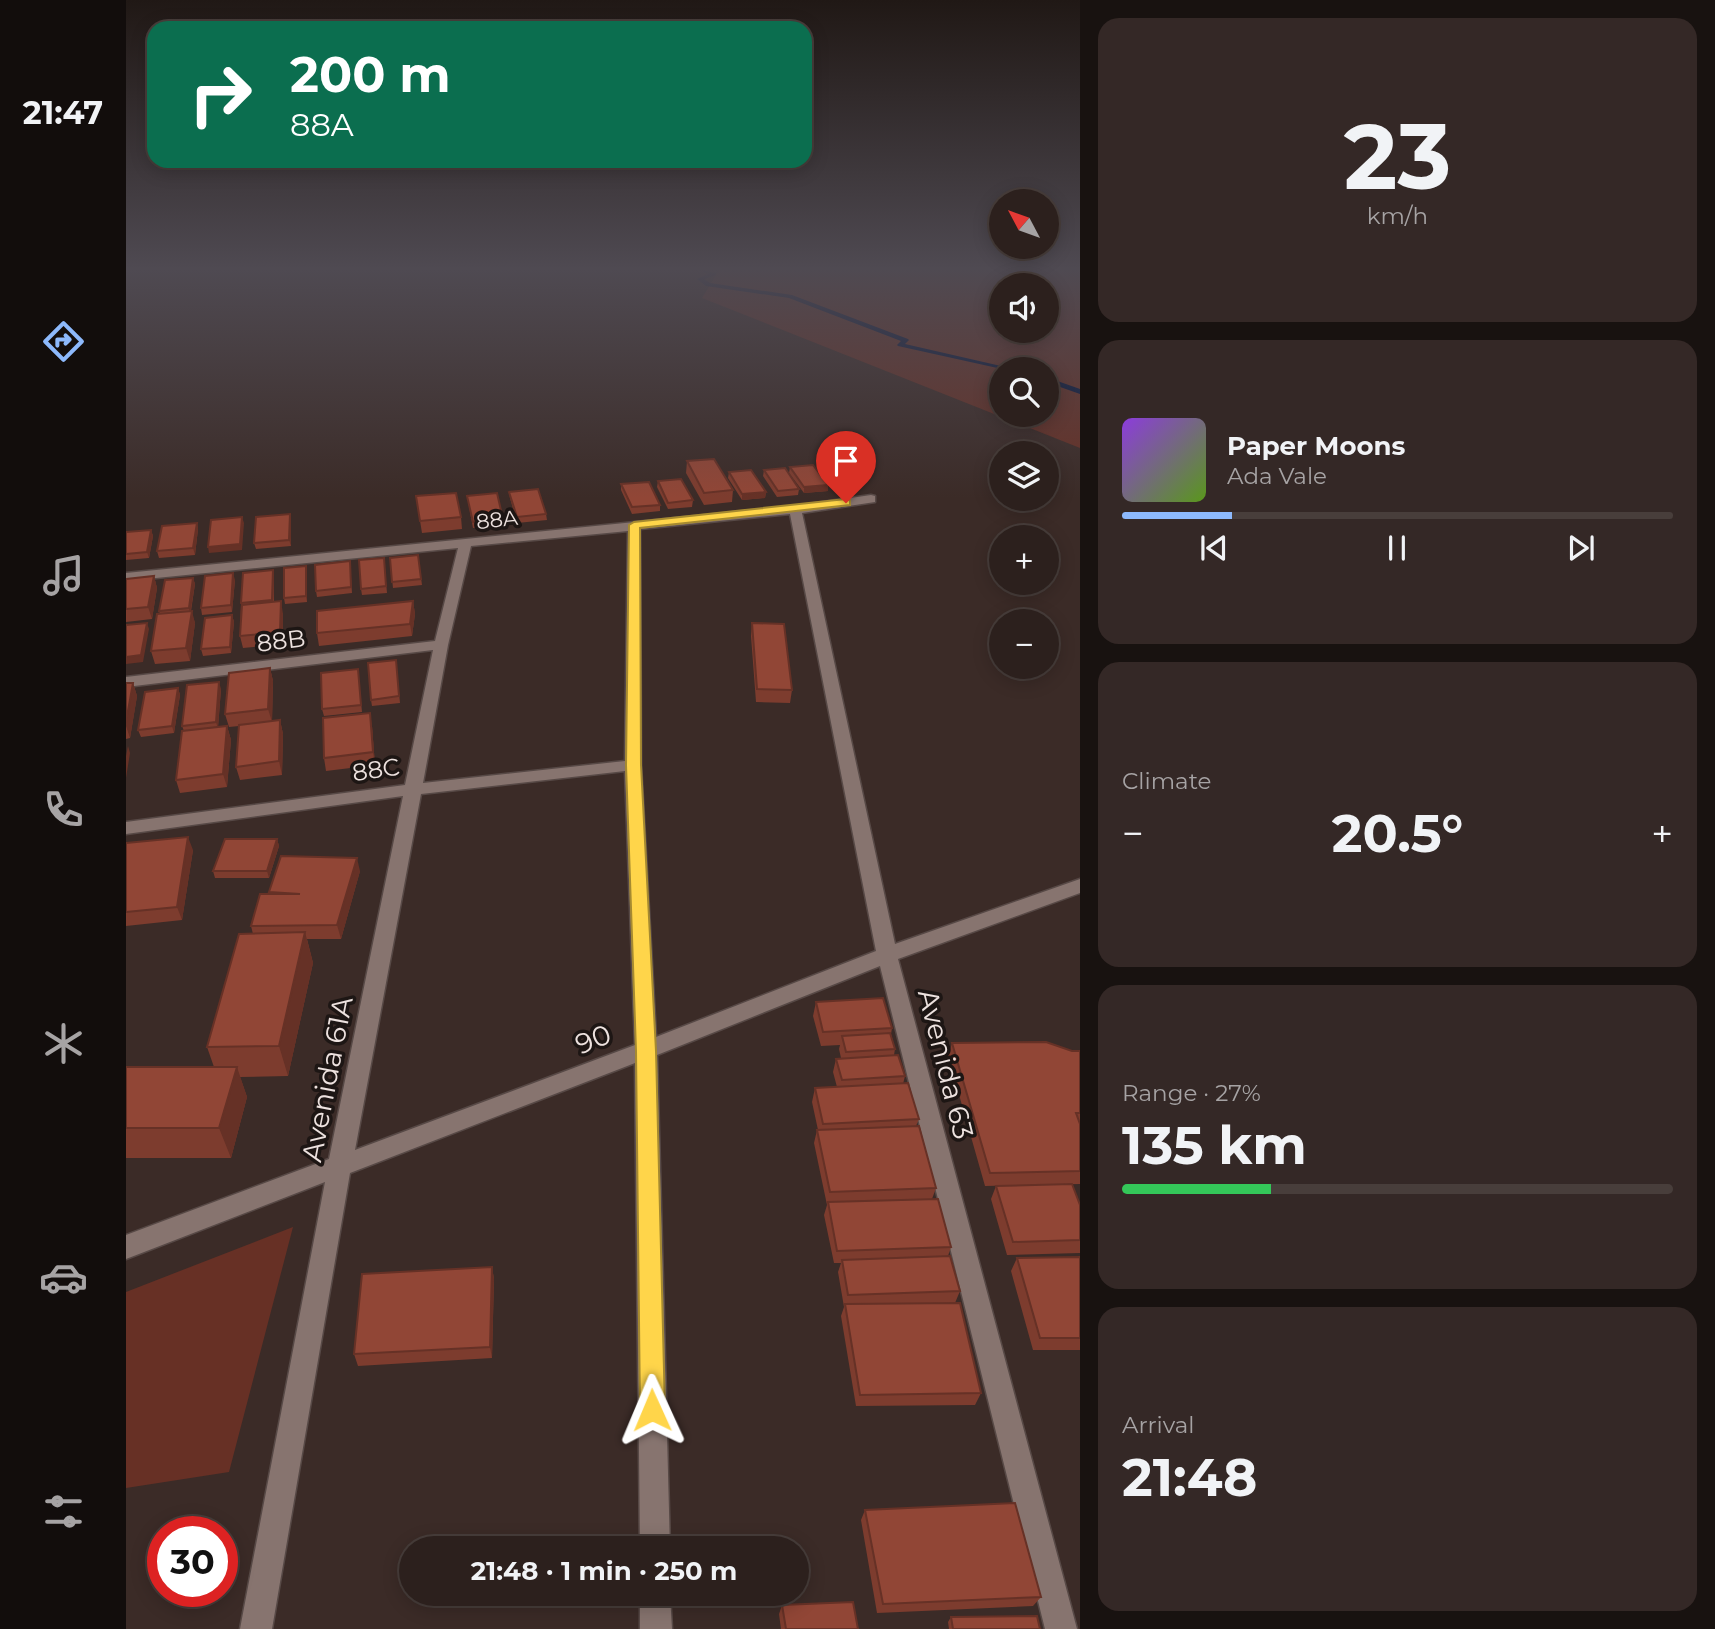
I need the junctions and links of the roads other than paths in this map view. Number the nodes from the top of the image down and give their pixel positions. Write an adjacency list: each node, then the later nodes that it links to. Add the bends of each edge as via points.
1 (871, 499): 2 (street, 88A)
2 (795, 510): 3 (street, 88A); 12 (street, Avenida 63)
3 (634, 525): 4 (street, 88A); 8 (street)
4 (466, 542): 5 (street, 88A); 6 (street, Avenida 61A)
5 (126, 577)
6 (441, 645): 7 (street, 88B); 9 (street, Avenida 61A)
7 (126, 682)
8 (633, 765): 9 (street, 88C); 13 (street)
9 (415, 789): 10 (street, 88C); 14 (street, Avenida 61A)
10 (126, 828)
11 (1080, 886): 12 (street, 90)
12 (887, 955): 13 (street, 90); 20 (street, Avenida 63)
13 (646, 1051): 14 (street, 90); 16 (street)
14 (340, 1166): 15 (street, 90); 18 (street, Avenida 61A)
15 (126, 1247)
16 (654, 1536)
17 (655, 1606): 19 (street)
18 (256, 1629)
19 (656, 1629)
20 (1061, 1629)

